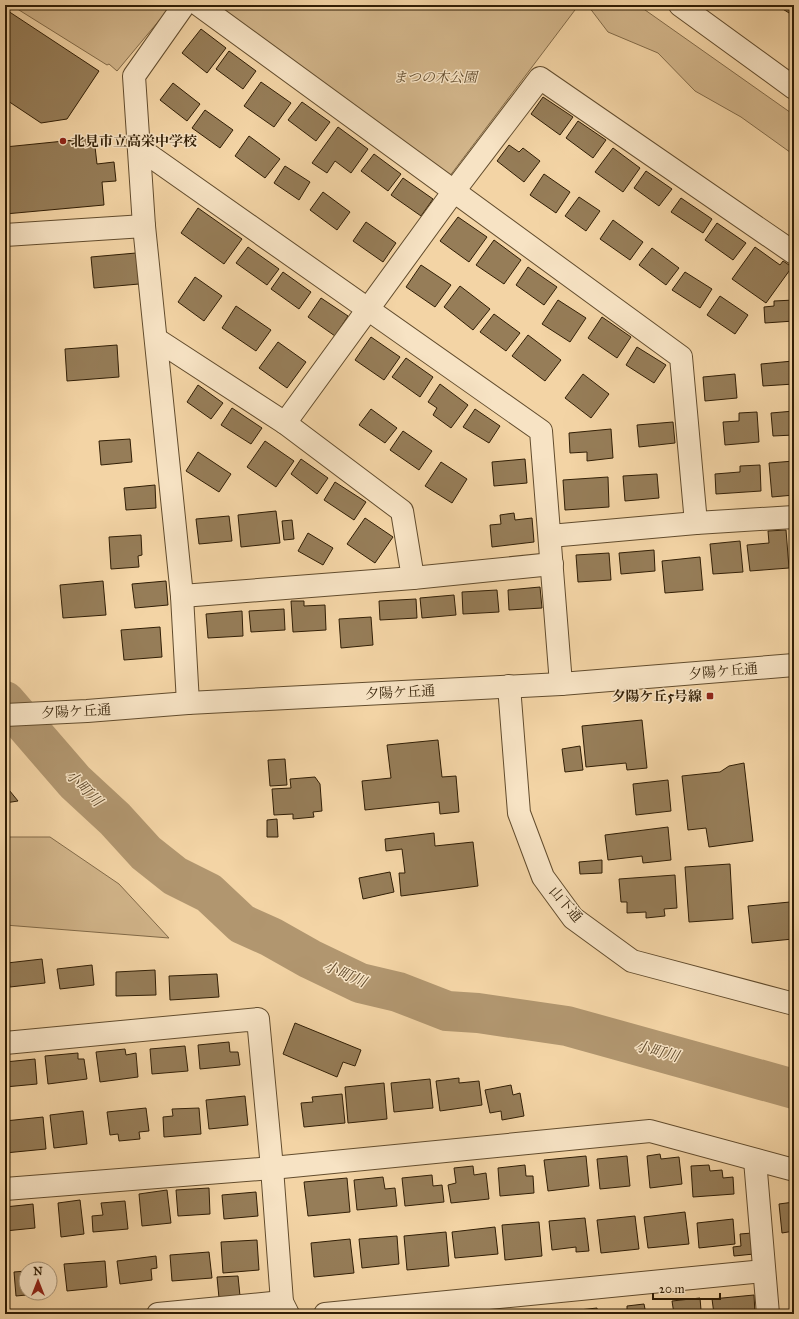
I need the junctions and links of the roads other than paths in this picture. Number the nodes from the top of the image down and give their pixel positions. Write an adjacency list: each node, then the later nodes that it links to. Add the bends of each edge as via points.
1 (184, 5): 5 (street, via 134,76)
2 (199, 5): 6 (street)
3 (680, 5): 4 (street)
4 (794, 88)
5 (140, 148): 7 (street); 10 (street)
6 (454, 191): 9 (street, via 540,78); 10 (street); 14 (street, via 681,357)
7 (144, 226): 8 (street); 11 (street)
8 (5, 235)
9 (794, 253)
10 (369, 308): 12 (street); 15 (street, via 542,431)
11 (156, 339): 12 (street); 18 (street)
12 (286, 423): 17 (street, via 402,511)
13 (794, 517): 14 (street)
14 (696, 523): 15 (street)
15 (550, 536): 16 (street)
16 (552, 564): 17 (street); 20 (street)
17 (413, 578): 18 (street)
18 (182, 596): 22 (street)
19 (794, 665): 20 (street, 夕陽ケ丘通)
20 (561, 684): 21 (street, 夕陽ケ丘通)
21 (509, 686): 22 (street, 夕陽ケ丘通); 24 (street, 山下通, via 519,812 542,877 574,918 632,961)
22 (188, 703): 23 (street, 夕陽ケ丘通)
23 (5, 714)
24 (794, 1004)
25 (5, 1043): 27 (street, via 258,1019)
26 (756, 1160): 27 (street, via 650,1131); 28 (street); 30 (street)
27 (272, 1168): 29 (street); 31 (street)
28 (794, 1170)
29 (5, 1189)
30 (764, 1271): 33 (street); 34 (street)
31 (285, 1308): 32 (street)
32 (158, 1314)
33 (325, 1314)
34 (768, 1314)

